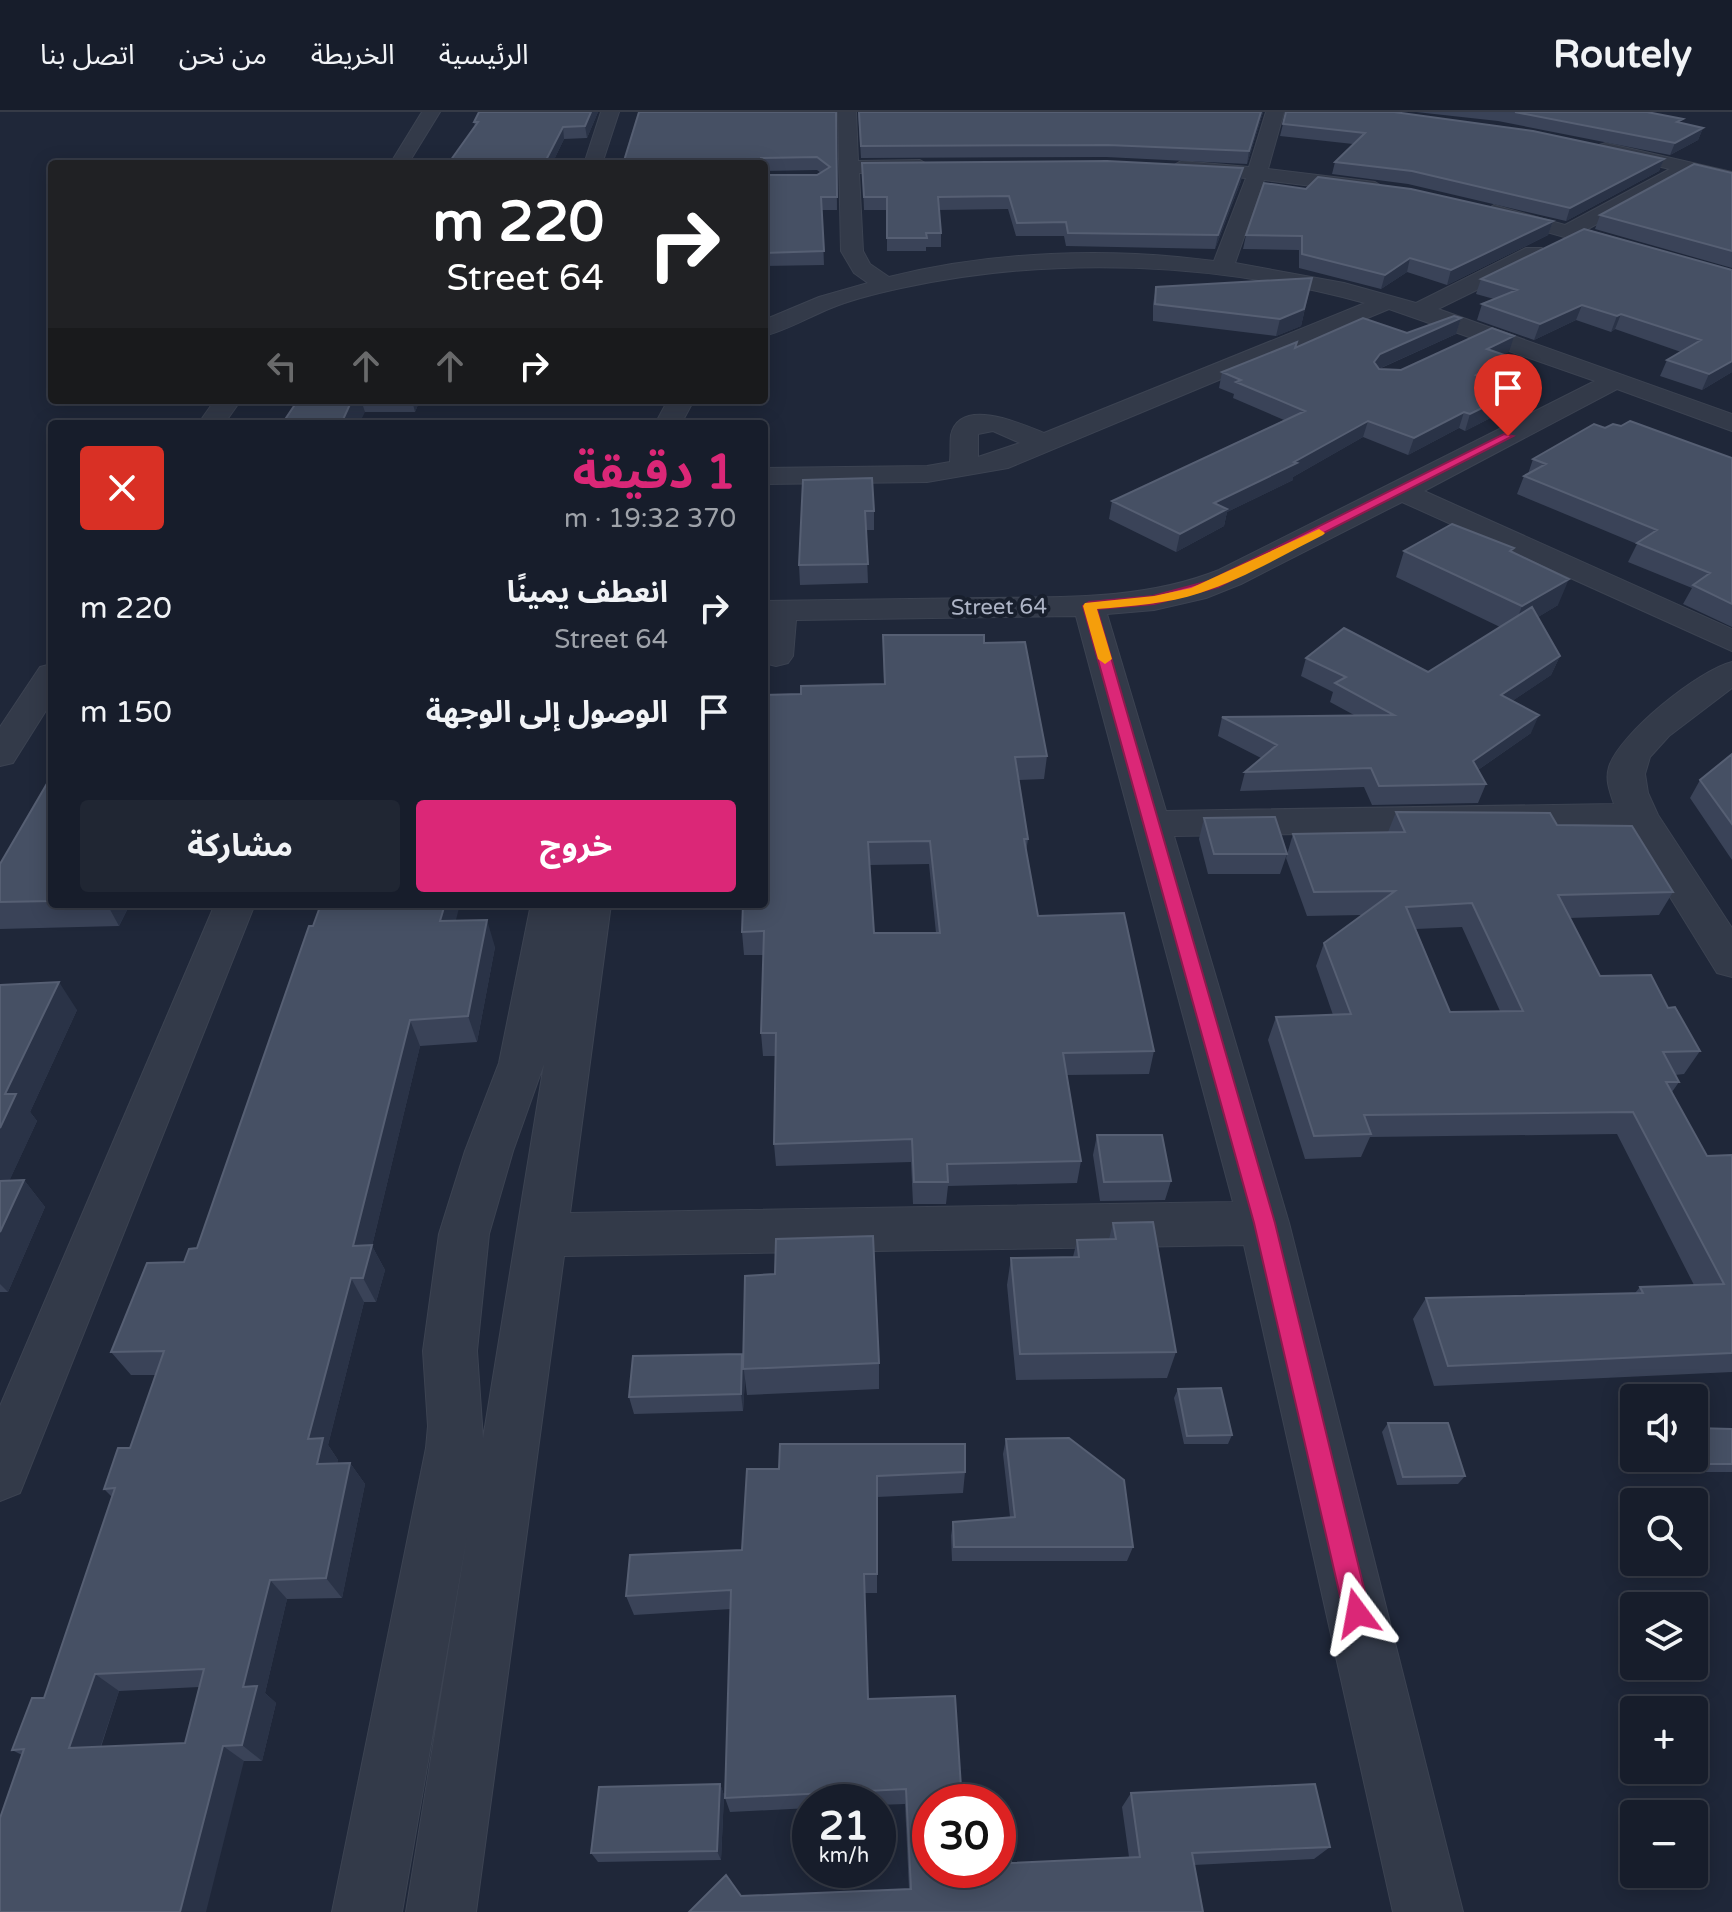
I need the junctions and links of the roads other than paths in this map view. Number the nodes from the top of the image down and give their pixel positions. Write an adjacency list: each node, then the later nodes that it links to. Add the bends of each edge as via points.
1 (431, 112): 6 (street)
2 (610, 112): 7 (street)
3 (847, 112): 10 (street)
4 (1275, 112): 12 (street)
5 (1585, 145): 11 (street)
6 (401, 160)
7 (594, 160)
8 (941, 165): 10 (street)
9 (1159, 166): 12 (street)
10 (851, 167): 19 (street, via 852,251 862,268)
11 (1688, 167): 13 (street); 16 (street)
12 (1257, 173): 14 (street); 17 (street)
13 (1732, 178)
14 (1400, 192)
15 (1479, 208): 16 (street)
16 (1572, 232): 18 (street); 21 (street)
17 (1222, 269): 19 (street, via 1030,264); 20 (street, via 1303,281)
18 (1732, 278)
19 (885, 284): 22 (street)
20 (1387, 302): 21 (street); 27 (street)
21 (1417, 311): 23 (street)
22 (768, 327)
23 (1483, 334): 24 (street); 25 (street)
24 (1453, 347)
25 (1614, 381): 26 (street); 30 (street, Street 64)
26 (1732, 423)
27 (1046, 444): 28 (street); 28 (street, via 1002,425 972,425 965,433)
28 (964, 469): 29 (street)
29 (768, 476)
30 (1401, 491): 31 (street, Street 64, via 1213,584 1154,600); 33 (street)
31 (1089, 606): 32 (street, Street 64); 39 (street)
32 (773, 611): 34 (street)
33 (1732, 641)
34 (776, 656)
35 (1732, 672): 38 (street, via 1634,750 1626,770 1627,792)
36 (48, 680): 37 (street)
37 (0, 755)
38 (1639, 816): 39 (street); 43 (street)
39 (1154, 824): 44 (street)
40 (233, 908): 46 (street)
41 (550, 908): 47 (street, via 522,1063 464,1234 450,1351 454,1448)
42 (590, 908): 45 (street)
43 (1732, 962)
44 (1264, 1223): 45 (street); 49 (street)
45 (540, 1235): 48 (street)
46 (0, 1473)
47 (367, 1912)
48 (441, 1912)
49 (1428, 1912)

